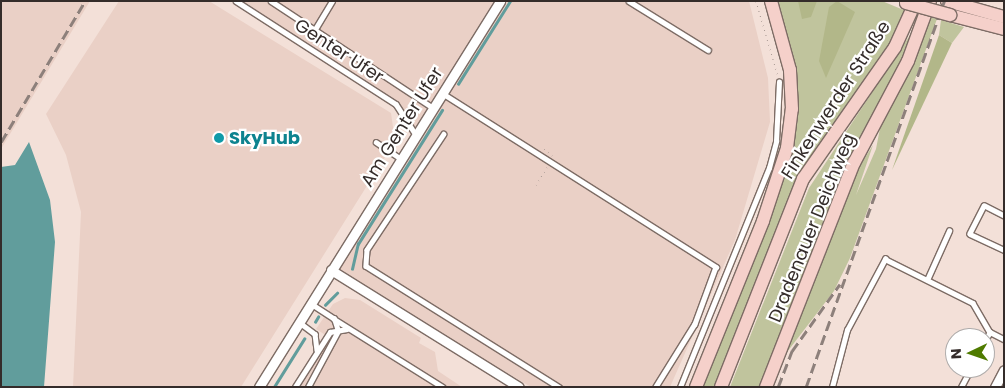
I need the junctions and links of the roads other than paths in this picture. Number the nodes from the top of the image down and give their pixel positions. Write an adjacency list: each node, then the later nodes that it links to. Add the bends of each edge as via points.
1 (236, 1): 18 (lane, Genter Ufer, via 396,104)
2 (271, 1): 12 (lane)
3 (332, 1): 12 (lane)
4 (500, 1): 15 (street, Am Genter Ufer)
5 (629, 1): 13 (lane)
6 (771, 1): 42 (main road, Finkenwerder Straße, via 790,70 792,109 787,148 763,221)
7 (930, 1): 44 (main road, Dradenauer Deichweg, via 900,77 854,163)
8 (908, 2): 9 (main road, bridge); 43 (main road, Finkenwerder Straße, via 894,47 826,140 796,194)
9 (950, 7): 10 (main road); 11 (main road)
10 (1004, 17)
11 (1004, 29)
12 (314, 30): 16 (lane)
13 (708, 50)
14 (779, 82): 41 (lane, via 776,141 769,168)
15 (442, 93): 16 (street, Am Genter Ufer); 40 (lane, via 716,267 695,324)
16 (432, 108): 18 (street, Am Genter Ufer)
17 (444, 134): 39 (lane, via 367,250 366,266)
18 (416, 135): 20 (street, Am Genter Ufer)
19 (376, 142): 20 (lane)
20 (401, 159): 24 (street, Am Genter Ufer)
21 (1004, 216): 23 (lane, via 984,206 970,234)
22 (950, 231): 25 (lane)
23 (1004, 250)
24 (332, 270): 26 (street, Am Genter Ufer); 38 (street)
25 (927, 280): 30 (lane, via 973,303); 45 (lane, via 885,259 847,330)
26 (311, 304): 27 (lane); 28 (street, Am Genter Ufer)
27 (334, 319): 29 (lane); 31 (lane)
28 (299, 322): 32 (lane, via 315,334); 34 (street, Am Genter Ufer)
29 (338, 327): 31 (lane); 32 (lane); 36 (lane, via 336,342)
30 (988, 328)
31 (353, 330): 37 (lane)
32 (316, 354): 35 (lane)
33 (1004, 370): 46 (street)
34 (259, 387)
35 (295, 387)
36 (308, 387)
37 (443, 387)
38 (519, 387)
39 (559, 387)
40 (656, 387)
41 (680, 387)
42 (696, 387)
43 (721, 387)
44 (766, 387)
45 (832, 387)
46 (995, 387)

